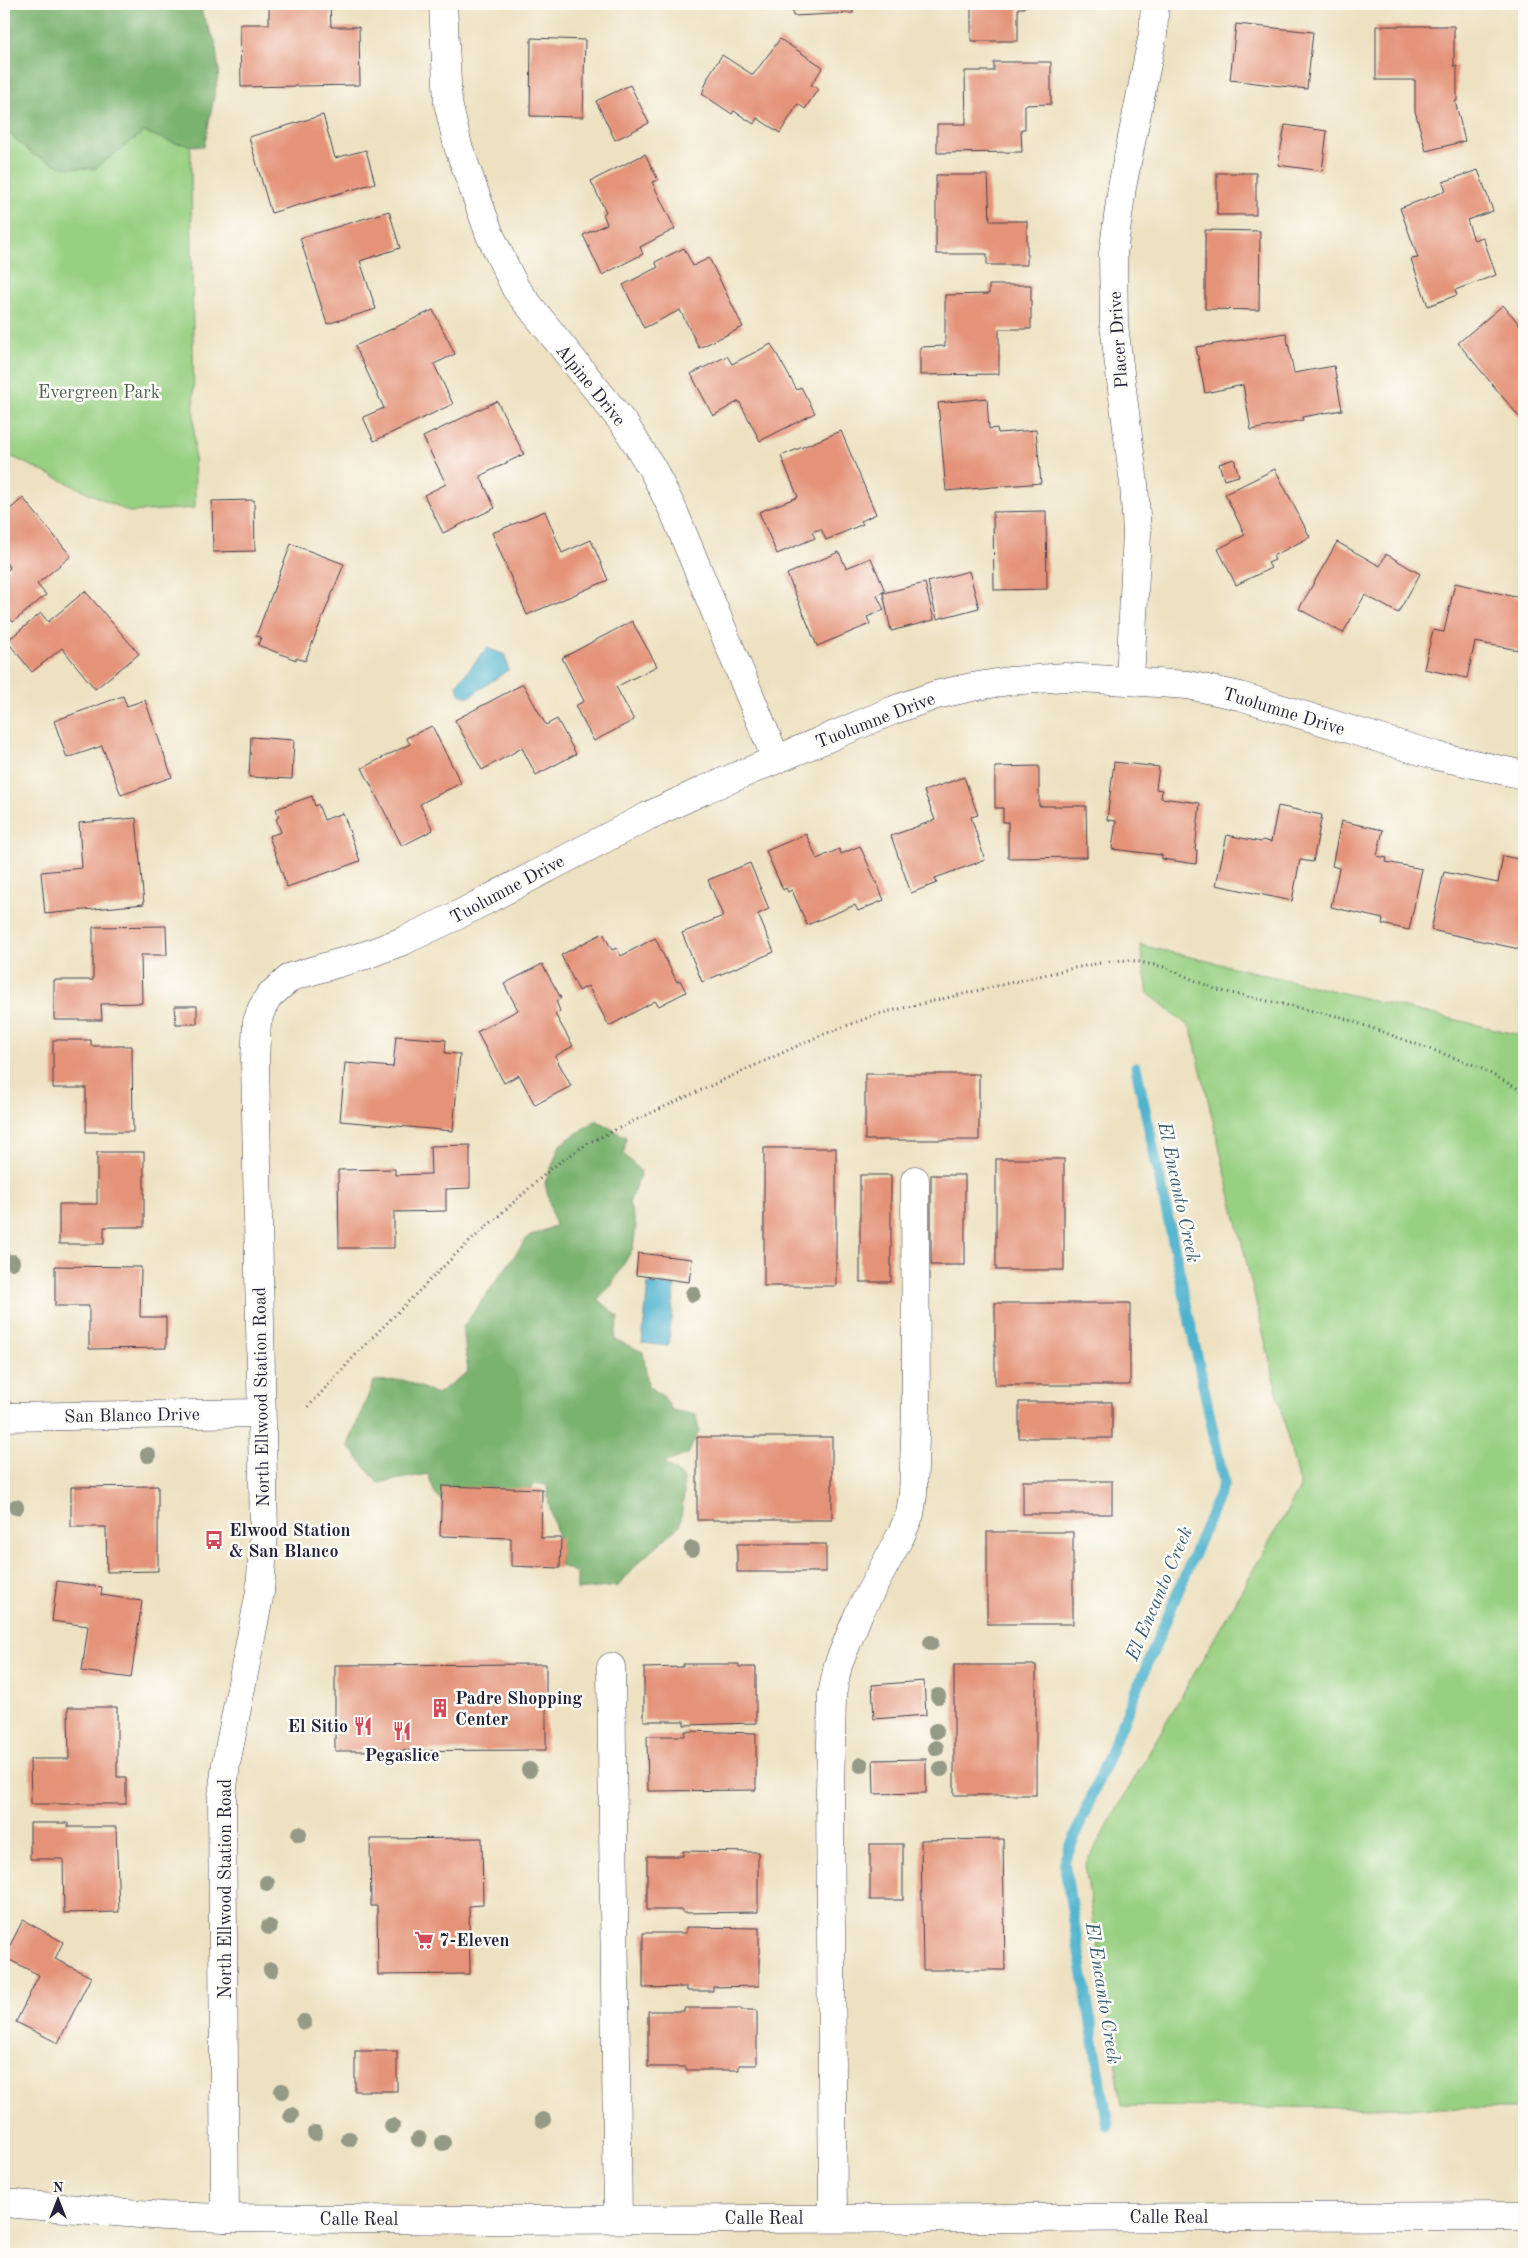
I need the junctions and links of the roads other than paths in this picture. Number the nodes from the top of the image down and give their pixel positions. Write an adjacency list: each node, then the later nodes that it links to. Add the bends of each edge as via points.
1 (442, 4): 4 (street, Alpine Drive, via 448,103 458,146 490,235 516,289 625,425 653,470 674,512)
2 (1155, 4): 3 (street, Placer Drive, via 1153,34 1122,187 1113,254 1114,325 1137,532)
3 (1130, 680): 4 (street, Tuolumne Drive, via 1065,677 972,686 894,710); 5 (street, Tuolumne Drive, via 1188,685 1240,696 1419,751)
4 (776, 759): 6 (street, Tuolumne Drive, via 648,816 433,928 366,955 291,977)
5 (1524, 775)
6 (269, 996): 8 (street, North Ellwood Station Road, via 257,1022 254,1059)
7 (915, 1180): 13 (street, via 916,1409 912,1504 902,1535 858,1613 838,1665 832,1695)
8 (261, 1413): 9 (street, San Blanco Drive); 14 (street, North Ellwood Station Road, via 264,1533 260,1592 222,1796)
9 (4, 1417)
10 (611, 1667): 15 (street)
11 (4, 2203): 14 (street, Calle Real)
12 (1524, 2216): 13 (street, Calle Real)
13 (833, 2217): 15 (street, Calle Real)
14 (225, 2218): 15 (street, Calle Real)
15 (618, 2219)

